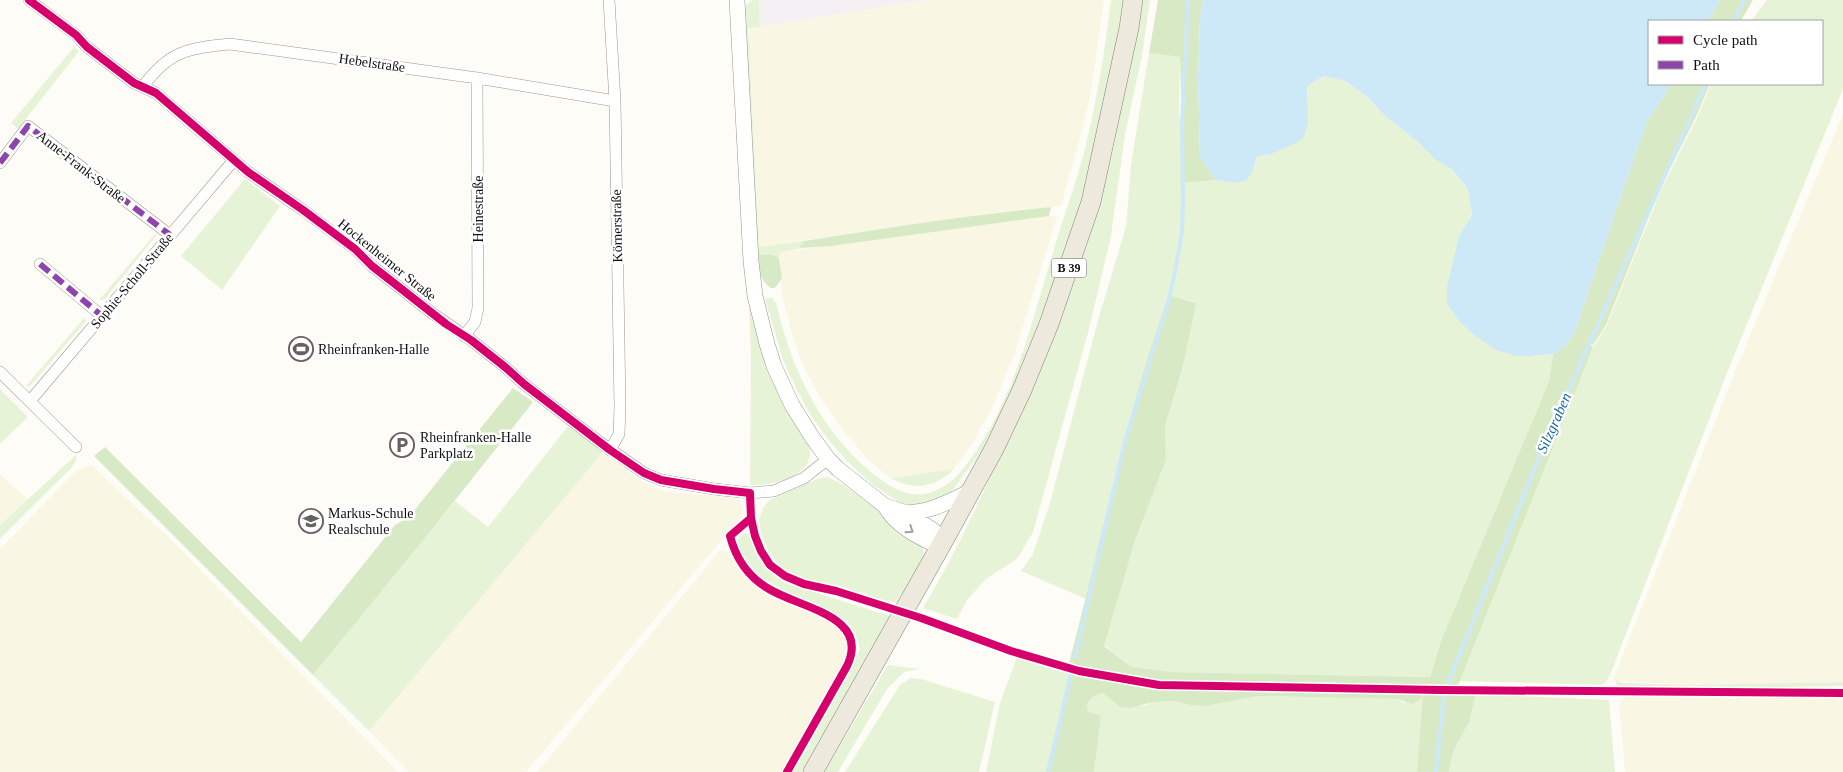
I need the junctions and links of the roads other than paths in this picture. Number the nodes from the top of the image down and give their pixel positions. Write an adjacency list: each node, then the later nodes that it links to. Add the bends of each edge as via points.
1 (29, 0): 6 (street, Hockenheimer Straße, via 76,35 86,47)
2 (609, 0): 7 (street, Körnerstraße)
3 (737, 0): 18 (street, via 755,296 774,366 792,405)
4 (1133, 0): 19 (main road, B 39, via 1091,202 1022,390)
5 (477, 78): 6 (street, Hebelstraße, via 230,44 206,46 170,57); 7 (street, Hebelstraße); 13 (street, Heinestraße, via 478,308 474,322)
6 (143, 87): 8 (street, Hockenheimer Straße, via 156,93)
7 (615, 102): 17 (street, Körnerstraße, via 620,407 618,434)
8 (234, 160): 10 (street, Sophie-Scholl-Straße); 13 (street, Hockenheimer Straße, via 355,249 378,271)
9 (0, 162): 10 (street, Anne-Frank-Straße, via 28,126)
10 (170, 236): 12 (street, Sophie-Scholl-Straße)
11 (40, 264): 12 (street)
12 (102, 316): 15 (street, Sophie-Scholl-Straße)
13 (464, 336): 17 (street, Hockenheimer Straße)
14 (0, 372): 15 (street)
15 (30, 402): 16 (street)
16 (76, 448)
17 (610, 450): 18 (street, Hockenheimer Straße, via 644,473 661,480 750,493 789,486)
18 (828, 459): 20 (street)
19 (969, 492): 21 (street, via 932,510); 22 (main road, B 39)
20 (885, 506): 21 (street); 22 (street, one-way to 22, via 890,516)
21 (907, 513): 22 (street, via 934,531)
22 (940, 547): 23 (main road, B 39)
23 (813, 772)

